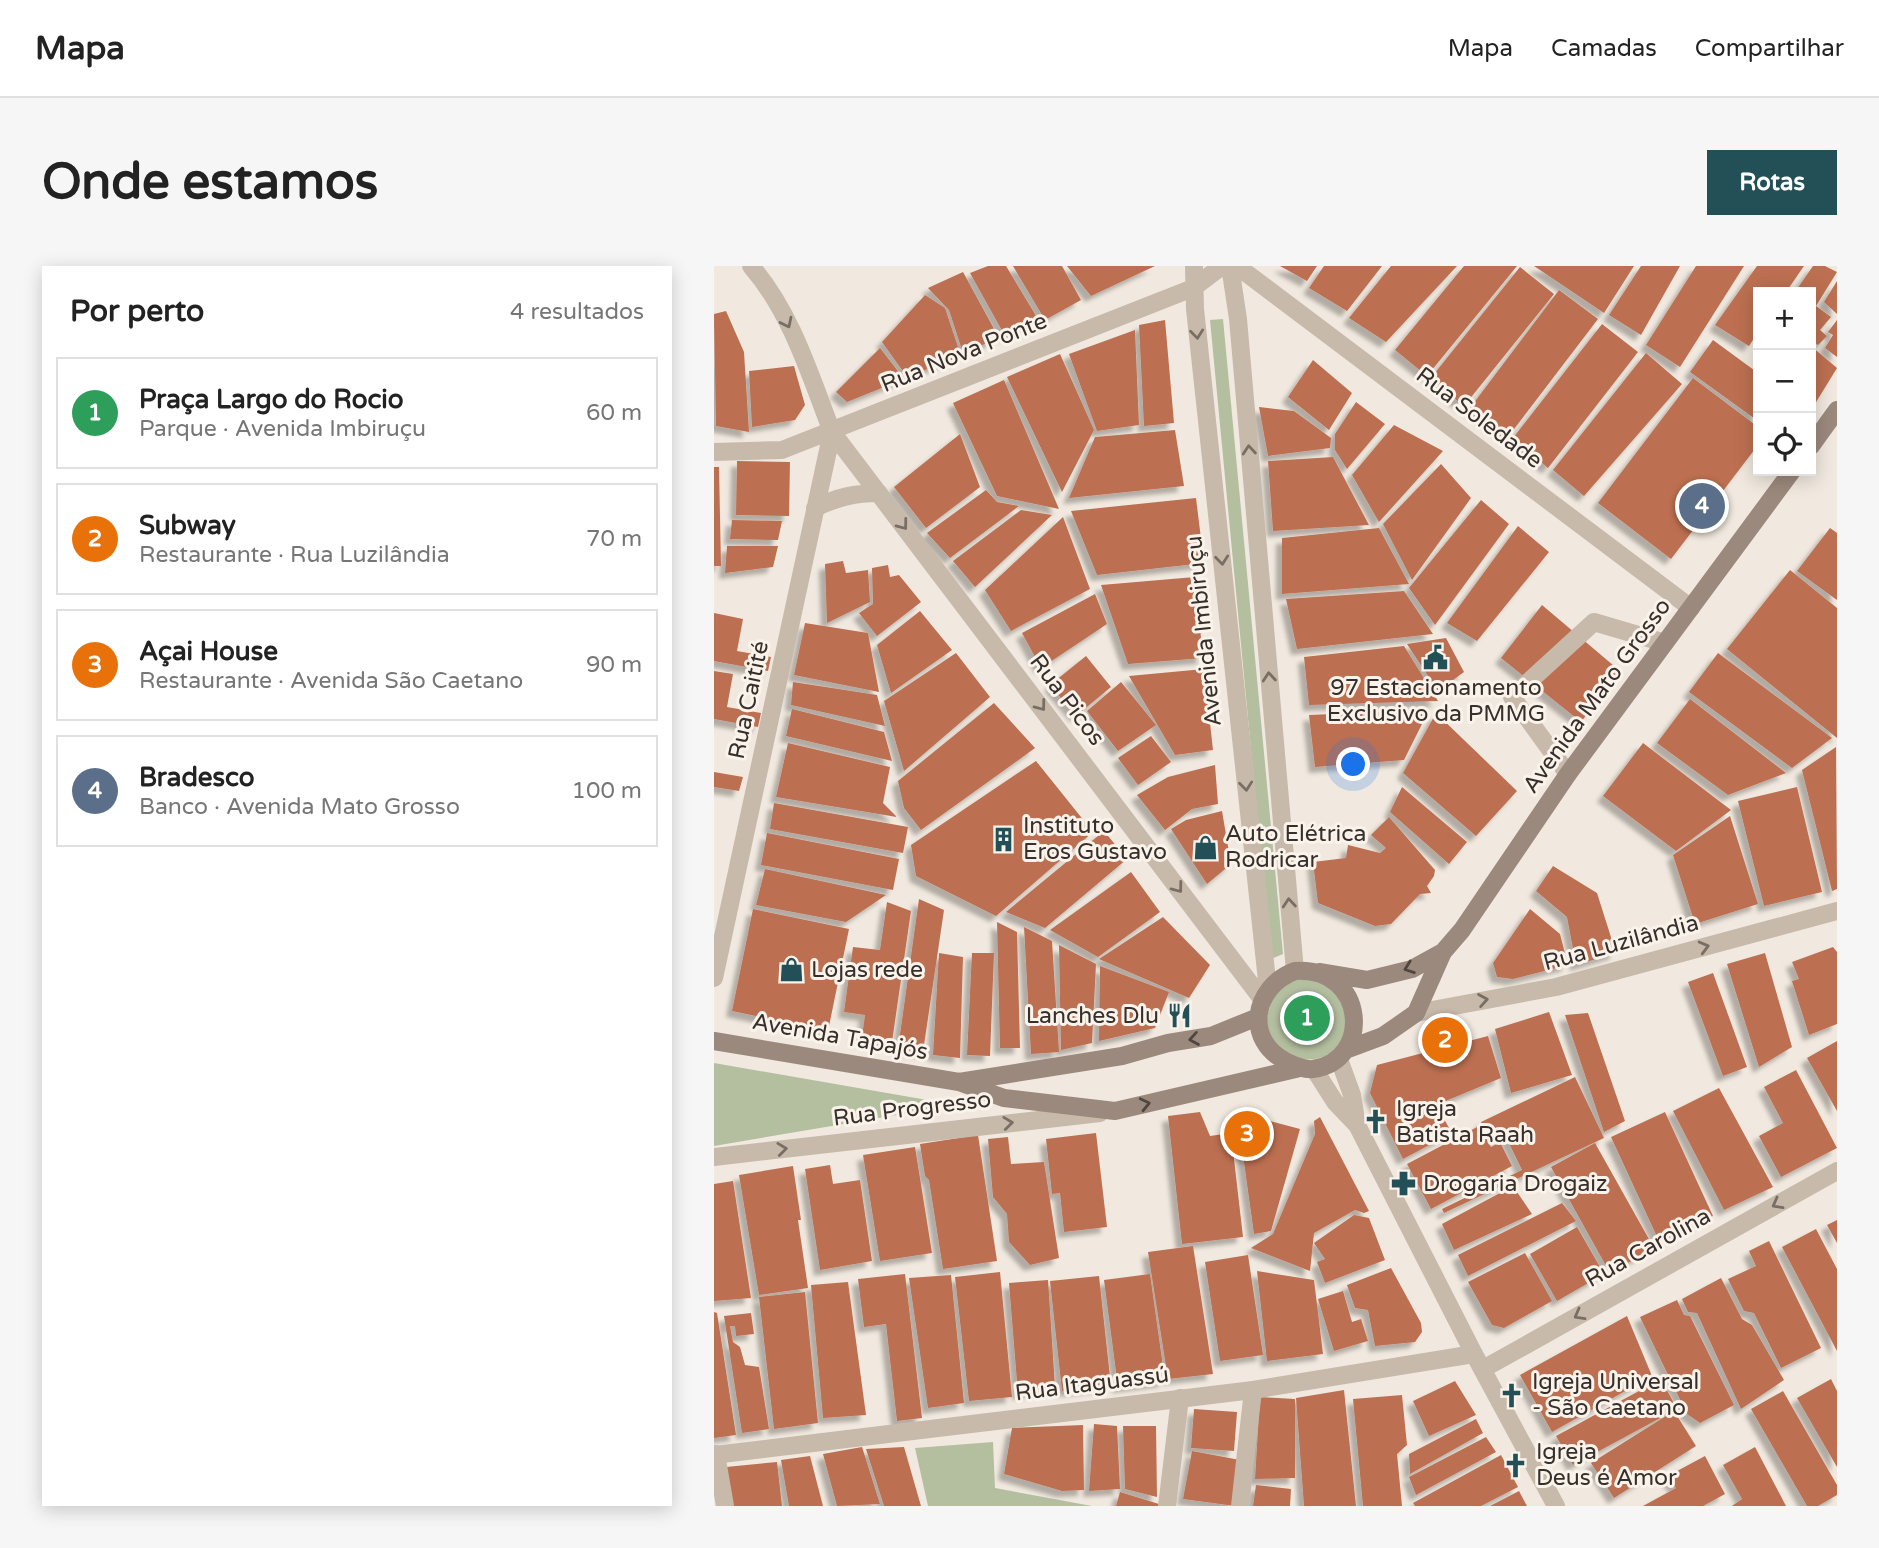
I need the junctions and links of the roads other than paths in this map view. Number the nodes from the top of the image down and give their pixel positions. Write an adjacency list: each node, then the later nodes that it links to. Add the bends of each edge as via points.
1 (751, 266): 8 (street, Rua Picos, one-way to 8, via 782,312)
2 (1194, 266): 6 (street, Avenida Imbiruçu)
3 (1222, 266): 6 (street, Rua Nova Ponte)
4 (1230, 266): 19 (street, one-way to 4)
5 (1237, 266): 14 (street, Rua Soledade)
6 (1193, 288): 8 (street, Rua Nova Ponte); 22 (street, Avenida Imbiruçu, one-way to 22)
7 (1837, 410): 9 (main road)
8 (832, 432): 10 (street, Rua Nova Ponte, via 782,450); 12 (street, Rua Picos); 13 (street, Rua Caitité)
9 (1816, 439)
10 (714, 452)
11 (1788, 476): 14 (main road, Avenida Mato Grosso)
12 (879, 493): 13 (street, via 853,493); 22 (street, Rua Picos, one-way to 22)
13 (816, 508): 21 (street, Rua Caitité)
14 (1691, 608): 15 (main road, Avenida Mato Grosso)
15 (1665, 643): 16 (main road, Avenida Mato Grosso); 16 (street, via 1594,622 1512,697)
16 (1568, 774): 18 (main road, Avenida Mato Grosso)
17 (1837, 911): 23 (street, Rua Luzilândia, one-way to 17, via 1556,987)
18 (1443, 952): 20 (main road, one-way to 20, via 1412,969 1367,980); 23 (main road)
19 (1296, 971): 20 (main road); 22 (main road, via 1285,975)
20 (1319, 972): 26 (main road, via 1348,996 1353,1008 1354,1022)
21 (714, 978)
22 (1265, 995): 24 (main road)
23 (1416, 1013): 26 (main road, via 1383,1036)
24 (1258, 1017): 27 (main road, via 1271,1050 1283,1060); 28 (main road, one-way to 28, via 1211,1036 1122,1056)
25 (714, 1041): 28 (main road, Avenida Tapajós)
26 (1343, 1054): 27 (main road); 30 (street)
27 (1307, 1068): 29 (main road, one-way to 27); 30 (street)
28 (959, 1082): 29 (main road, via 1003,1098)
29 (1115, 1111): 31 (street, Rua Progresso, one-way to 29)
30 (1357, 1125): 33 (street)
31 (714, 1157)
32 (1837, 1171): 33 (street, Rua Carolina, one-way to 33)
33 (1479, 1361): 34 (street, Rua Itaguassú); 40 (street)
34 (1253, 1390): 35 (street, Rua Itaguassú); 39 (street)
35 (1180, 1398): 36 (street, Rua Itaguassú); 38 (street)
36 (715, 1454): 37 (street)
37 (725, 1506)
38 (1167, 1506)
39 (1240, 1506)
40 (1556, 1506)

